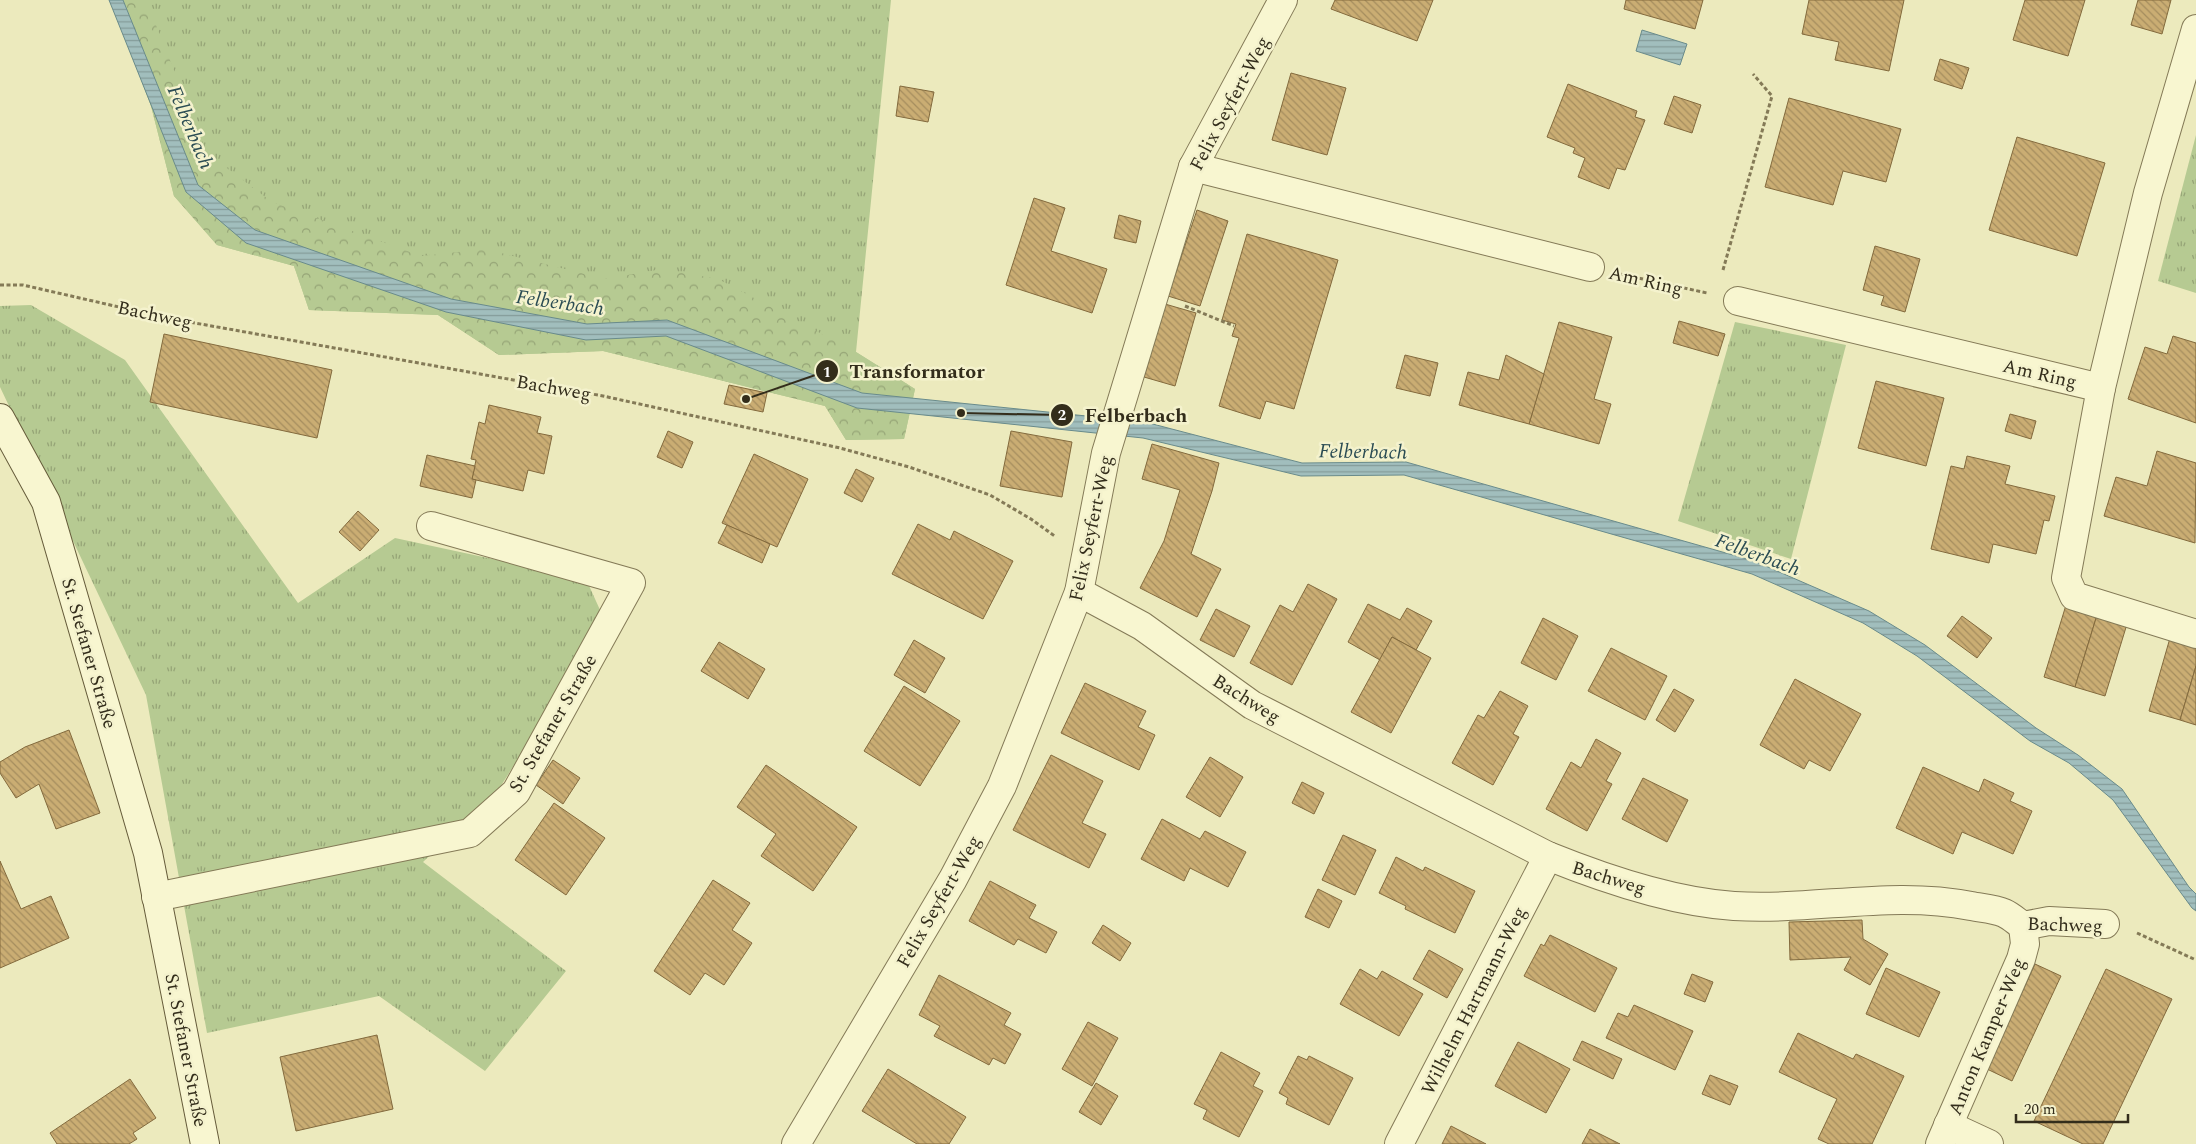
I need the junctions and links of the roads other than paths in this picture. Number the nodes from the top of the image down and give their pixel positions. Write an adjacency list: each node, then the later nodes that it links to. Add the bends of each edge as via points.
1 (1283, 0): 3 (street, Felix Seyfert-Weg)
2 (2196, 29): 6 (street, Am Ring, via 2148,193)
3 (1193, 167): 4 (street, Am Ring); 9 (street, Felix Seyfert-Weg, via 1109,439)
4 (1590, 267)
5 (1738, 301): 6 (street, Am Ring)
6 (2101, 388): 10 (street, Am Ring, via 2066,578 2074,596)
7 (0, 418): 12 (street, St. Stefaner Straße, via 46,502 148,853)
8 (431, 526): 12 (street, St. Stefaner Straße, via 631,583 516,792 470,833)
9 (1080, 592): 11 (street, Bachweg, via 1142,626 1252,705); 17 (street, Felix Seyfert-Weg, via 1002,786 960,866)
10 (2196, 634)
11 (1548, 856): 14 (street, Bachweg, via 1594,874 1674,896 1730,906 1907,899 1952,902 2003,913); 18 (street, Wilhelm Hartmann-Weg)
12 (156, 897): 16 (street, St. Stefaner Straße)
13 (2105, 924): 14 (street, Bachweg, via 2049,921)
14 (2023, 926): 15 (street, Anton Kamper-Weg, via 2025,944 2021,959)
15 (1944, 1134): 19 (street)
16 (206, 1144)
17 (796, 1144)
18 (1399, 1144)
19 (1990, 1144)

